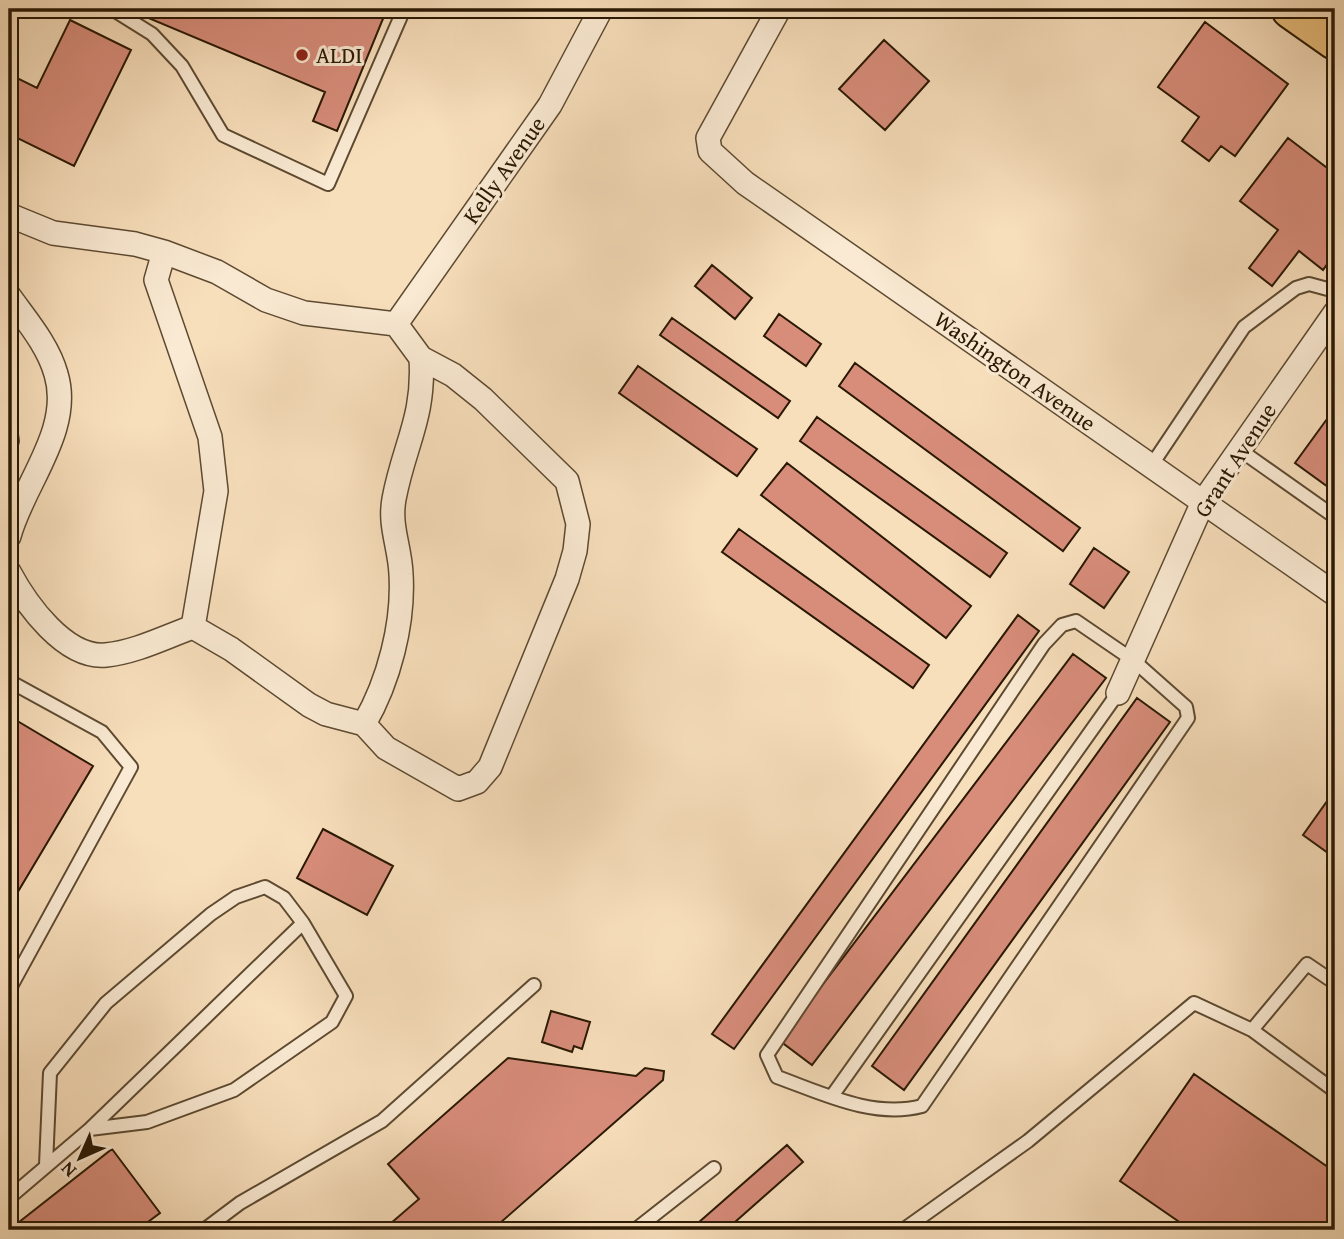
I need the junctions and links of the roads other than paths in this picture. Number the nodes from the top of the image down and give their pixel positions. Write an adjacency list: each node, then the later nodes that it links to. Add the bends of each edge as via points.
1 (112, 9): 2 (lane, via 152,34 182,66 223,135 328,184)
2 (404, 9)
3 (601, 9): 12 (street, Kelly Avenue, via 550,105)
4 (779, 9): 17 (street, Washington Avenue, via 708,138 710,150 745,183)
5 (1291, 9): 6 (highway)
6 (1335, 40)
7 (9, 215): 8 (street, via 53,233)
8 (164, 252): 12 (street, via 303,313); 23 (street, via 156,280 210,437 215,491)
9 (1335, 290): 17 (lane, via 1309,284 1296,288 1244,327)
10 (9, 296): 20 (street, via 44,346 57,374 60,398 56,426)
11 (1335, 313): 16 (street, Grant Avenue)
12 (396, 324): 13 (street)
13 (421, 358): 27 (street, via 419,413 392,519 401,572 398,620 375,705); 27 (street, via 483,399 566,481 578,524 575,551 490,766 477,782 458,789 386,748)
14 (9, 422): 15 (lane)
15 (9, 448)
16 (1240, 450): 18 (street, Grant Avenue); 19 (lane)
17 (1151, 466): 18 (street, Washington Avenue)
18 (1203, 502): 22 (street, Washington Avenue); 24 (street, Grant Avenue)
19 (1335, 517)
20 (9, 536)
21 (9, 572): 23 (street, via 41,619 87,653 105,656 131,650)
22 (1335, 594)
23 (193, 627): 27 (street, via 309,705)
24 (1133, 660): 26 (street, Grant Avenue); 34 (lane, via 1186,707 1188,718 933,1092 922,1106 907,1110 867,1108); 34 (lane, via 1076,621 1062,625 1044,644 767,1055 777,1077)
25 (9, 681): 31 (lane, via 102,732 131,767)
26 (1118, 693): 34 (lane)
27 (364, 724)
28 (303, 923): 35 (lane); 35 (lane, via 346,996 332,1022 234,1090 147,1122); 36 (lane, via 284,898 265,887 236,897 106,1003 50,1073)
29 (1335, 983): 32 (lane, via 1307,964)
30 (534, 985): 39 (lane, via 382,1121 240,1203)
31 (9, 990)
32 (1252, 1030): 33 (lane); 41 (lane, via 1194,1003 1028,1141)
33 (1335, 1091)
34 (832, 1096)
35 (90, 1129): 36 (lane)
36 (46, 1165): 38 (lane)
37 (714, 1168): 40 (lane)
38 (9, 1198)
39 (204, 1230)
40 (635, 1230)
41 (903, 1230)

